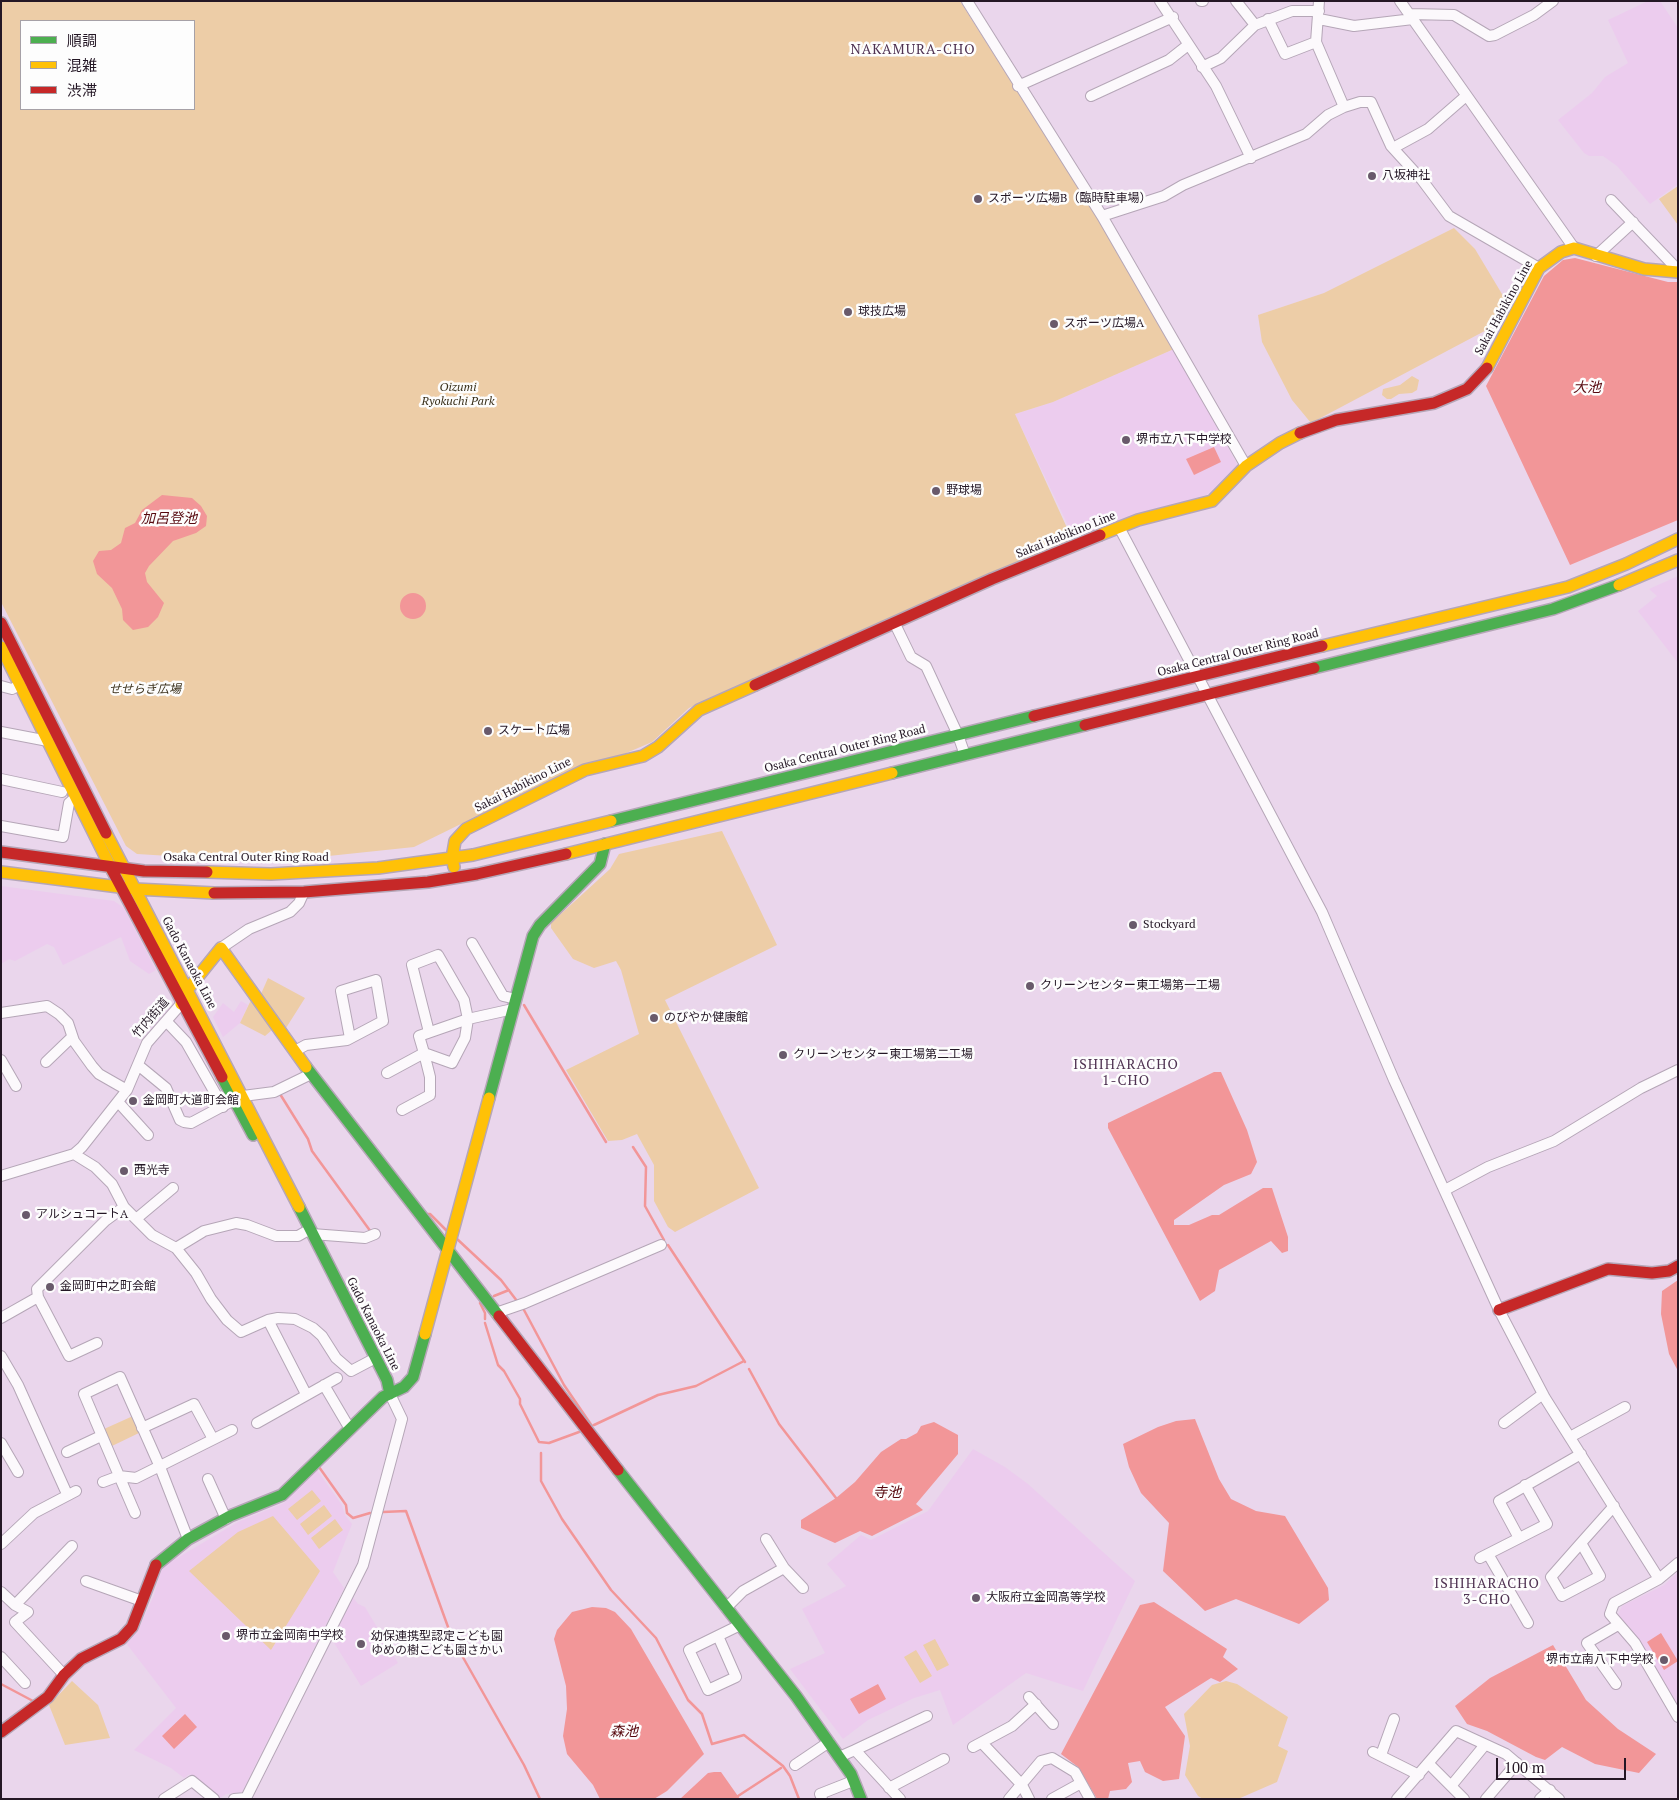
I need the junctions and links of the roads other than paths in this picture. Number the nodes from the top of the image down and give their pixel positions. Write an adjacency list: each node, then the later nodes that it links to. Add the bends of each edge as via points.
1 (967, 1): 14 (street)
2 (1160, 1): 7 (street)
3 (1236, 1): 10 (street)
4 (1400, 1): 8 (street)
5 (1553, 1): 8 (street, via 1534,15 1489,36 1454,16)
6 (1319, 10): 8 (street, via 1354,26); 9 (street, via 1292,11); 11 (street)
7 (1172, 17): 12 (street); 14 (street)
8 (1411, 17): 16 (street)
9 (1268, 19): 10 (street); 11 (street, via 1285,54)
10 (1255, 25): 13 (street, via 1222,58)
11 (1316, 42): 17 (street)
12 (1188, 45): 13 (street); 15 (street, via 1169,60)
13 (1202, 67): 19 (street, via 1216,86)
14 (1018, 86): 21 (street)
15 (1094, 93)
16 (1466, 96): 18 (street, via 1428,129); 23 (street)
17 (1344, 106): 18 (street, via 1371,102); 19 (street, via 1306,134)
18 (1393, 148): 25 (street, via 1449,216)
19 (1251, 158): 21 (street, via 1164,196)
20 (1611, 200): 22 (street)
21 (1102, 216): 27 (street)
22 (1633, 222): 24 (street); 26 (street)
23 (1574, 248): 24 (main road); 25 (main road, Sakai Habikino Line, via 1549,259)
24 (1596, 256): 26 (main road, via 1644,270)
25 (1539, 268): 27 (main road, Sakai Habikino Line, via 1496,354 1483,374 1467,389 1398,412 1336,420 1311,428 1280,443)
26 (1678, 271)
27 (1246, 466): 28 (main road, Sakai Habikino Line, via 1212,501 1153,515)
28 (1120, 528): 32 (main road, Sakai Habikino Line, via 992,579); 34 (street)
29 (1678, 539): 34 (main road, Osaka Central Outer Ring Road, via 1568,587)
30 (1678, 560): 37 (main road, via 1553,609)
31 (1, 623): 35 (main road, Gado Kanaoka Line)
32 (895, 624): 39 (street, via 911,657 926,666); 48 (main road, Sakai Habikino Line, via 699,710 658,747 643,756 585,770 466,829 455,841)
33 (1, 647): 35 (main road, Gado Kanaoka Line)
34 (1199, 677): 37 (street); 39 (main road, Osaka Central Outer Ring Road)
35 (25, 683): 36 (street, via 12,689); 40 (main road, Gado Kanaoka Line); 50 (main road, Gado Kanaoka Line)
36 (1, 686)
37 (1208, 696): 41 (main road); 85 (street, via 1326,921)
38 (1, 732): 40 (street)
39 (958, 735): 41 (street); 48 (main road, Osaka Central Outer Ring Road, via 498,850)
40 (48, 741): 44 (main road, Gado Kanaoka Line)
41 (965, 754): 46 (main road)
42 (1, 779): 43 (street)
43 (62, 792)
44 (76, 798): 45 (street, via 69,803 63,837); 49 (main road, Gado Kanaoka Line)
45 (1, 826)
46 (605, 844): 52 (main road); 60 (main road, via 600,864 533,936)
47 (1, 852): 49 (main road, Osaka Central Outer Ring Road)
48 (452, 858): 50 (main road, Osaka Central Outer Ring Road, via 321,872 192,873); 52 (main road)
49 (110, 867): 50 (main road, Osaka Central Outer Ring Road); 53 (main road, Gado Kanaoka Line)
50 (124, 869): 54 (main road, Gado Kanaoka Line)
51 (1, 872): 53 (main road)
52 (456, 878): 55 (main road)
53 (121, 887): 54 (main road); 59 (main road, Gado Kanaoka Line)
54 (136, 889): 55 (main road, via 206,893); 58 (main road, Gado Kanaoka Line)
55 (304, 892): 57 (street, 竹内街道, via 290,912 249,929)
56 (472, 943): 60 (street, via 503,996)
57 (221, 948): 58 (main road, 竹内街道); 67 (main road)
58 (188, 990): 59 (main road, 竹内街道); 77 (main road, Gado Kanaoka Line)
59 (181, 1004): 63 (street, 竹内街道); 77 (main road, Gado Kanaoka Line)
60 (514, 1004): 62 (street); 92 (main road)
61 (1, 1013): 65 (street, via 47,1006 68,1023)
62 (468, 1019): 64 (street); 64 (street, via 464,1000 438,954 412,965); 68 (street, via 465,1038 452,1063)
63 (167, 1022): 71 (street, 竹内街道, via 147,1043); 79 (street, via 186,1042)
64 (429, 1032): 68 (street, via 419,1036)
65 (72, 1037): 70 (street); 76 (street, via 99,1074)
66 (350, 1038): 66 (street, via 383,1021 376,980 340,991); 67 (street, via 306,1045)
67 (295, 1051): 74 (main road)
68 (424, 1053): 73 (street); 80 (street, via 430,1077 430,1095)
69 (1, 1060): 75 (street)
70 (46, 1062)
71 (138, 1064): 76 (street, 竹内街道); 79 (street, via 166,1088 180,1120 184,1122 191,1123)
72 (1678, 1070): 85 (street, via 1641,1088 1554,1141 1488,1167)
73 (387, 1073)
74 (312, 1074): 77 (street, via 274,1092); 92 (main road)
75 (16, 1086)
76 (127, 1090): 78 (street, 竹内街道)
77 (239, 1098): 79 (street); 88 (main road, Gado Kanaoka Line)
78 (119, 1103): 81 (street); 82 (street, 竹内街道)
79 (223, 1106)
80 (402, 1110)
81 (148, 1135)
82 (74, 1154): 83 (street); 86 (street, via 112,1184)
83 (1, 1176)
84 (172, 1188): 87 (street)
85 (1445, 1190): 95 (street)
86 (124, 1207): 87 (street); 94 (street, via 105,1221 37,1289)
87 (136, 1219): 91 (street, via 152,1235)
88 (308, 1233): 89 (street, via 365,1238); 91 (street, via 276,1236 236,1223 204,1231); 101 (main road, Gado Kanaoka Line); 105 (main road, Gado Kanaoka Line, via 387,1380)
89 (375, 1234)
90 (661, 1246): 96 (street)
91 (176, 1248): 98 (street, via 222,1313 241,1332)
92 (447, 1250): 96 (main road); 105 (main road, via 413,1377)
93 (1678, 1266): 95 (main road, via 1652,1273 1608,1269)
94 (38, 1297): 97 (street); 99 (street, via 69,1356)
95 (1499, 1310): 106 (street)
96 (496, 1313): 142 (main road)
97 (1, 1318)
98 (268, 1320): 101 (street, via 295,1320 313,1328 336,1358 351,1371); 104 (street)
99 (97, 1343)
100 (1, 1356): 131 (street, via 72,1492 34,1513)
101 (370, 1362): 105 (main road, Gado Kanaoka Line)
102 (337, 1378): 103 (street)
103 (324, 1385): 104 (street); 110 (street)
104 (306, 1394): 108 (street)
105 (390, 1394): 127 (main road, via 282,1495); 174 (street, via 402,1419 363,1565 246,1798)
106 (1543, 1394): 109 (street); 114 (street)
107 (1625, 1407): 114 (street)
108 (257, 1422)
109 (1504, 1423)
110 (347, 1424)
111 (142, 1428): 113 (street, via 120,1377 84,1394); 115 (street, via 194,1404); 119 (street)
112 (232, 1430): 115 (street)
113 (101, 1436): 117 (street); 121 (street)
114 (1570, 1437): 118 (street)
115 (213, 1439): 119 (street)
116 (1, 1443): 120 (street)
117 (67, 1452)
118 (1581, 1454): 124 (street); 125 (street)
119 (160, 1467): 121 (street, via 136,1478); 129 (street)
120 (18, 1472)
121 (119, 1476): 123 (street); 126 (street)
122 (208, 1478): 127 (street)
123 (103, 1482)
124 (1525, 1485): 128 (street, via 1499,1501); 128 (street, via 1547,1524)
125 (1614, 1506): 132 (street); 136 (street)
126 (135, 1513)
127 (226, 1518): 129 (main road)
128 (1519, 1538): 143 (street, via 1484,1556)
129 (188, 1539): 140 (main road, via 156,1565)
130 (766, 1539): 135 (street)
131 (1, 1541)
132 (1581, 1543): 132 (street, via 1551,1577 1562,1596 1600,1576)
133 (72, 1546): 141 (street)
134 (1678, 1563): 136 (street)
135 (784, 1568): 138 (street); 142 (street, via 743,1591)
136 (1659, 1579): 145 (street, via 1614,1603 1610,1614)
137 (86, 1581): 140 (street)
138 (803, 1588)
139 (1, 1592): 141 (street)
140 (142, 1601): 148 (main road, via 132,1627 121,1638 81,1659)
141 (15, 1605): 148 (street, via 28,1612 16,1622)
142 (726, 1608): 144 (main road)
143 (1528, 1623)
144 (740, 1625): 146 (street); 156 (main road)
145 (1618, 1625): 150 (street, via 1587,1643); 152 (street, via 1635,1644)
146 (718, 1636): 146 (street, via 689,1650 708,1690 736,1677)
147 (1, 1657): 149 (street)
148 (62, 1674): 155 (main road, via 48,1697)
149 (25, 1683)
150 (1616, 1684)
151 (927, 1716): 158 (street)
152 (1678, 1716)
153 (1394, 1719): 164 (street, via 1377,1753)
154 (1053, 1724): 167 (street, via 1032,1701 1012,1726 977,1745)
155 (1, 1732)
156 (829, 1742): 159 (main road); 163 (street)
157 (1484, 1746): 161 (street, via 1506,1754); 162 (street, via 1456,1731); 168 (street)
158 (855, 1750): 159 (street); 169 (street)
159 (840, 1757): 165 (main road)
160 (944, 1759): 169 (street)
161 (1517, 1763): 170 (street); 184 (street)
162 (1429, 1764): 164 (street); 168 (street)
163 (795, 1765)
164 (1419, 1775): 182 (street)
165 (853, 1781): 175 (street, via 820,1794); 176 (main road)
166 (1081, 1783): 167 (street, via 1075,1772 1052,1758 1042,1761); 171 (street); 181 (street)
167 (1022, 1785): 178 (street); 179 (street)
168 (1450, 1786): 183 (street)
169 (889, 1788): 177 (street)
170 (1550, 1790): 185 (street); 186 (street)
171 (1064, 1796): 180 (street)
172 (164, 1799): 173 (street, via 192,1781)
173 (214, 1799)
174 (234, 1799)
175 (822, 1799)
176 (862, 1799)
177 (900, 1799)
178 (1009, 1799)
179 (1030, 1799)
180 (1052, 1799)
181 (1090, 1799)
182 (1397, 1799)
183 (1464, 1799)
184 (1486, 1799)
185 (1540, 1799)
186 (1559, 1799)

